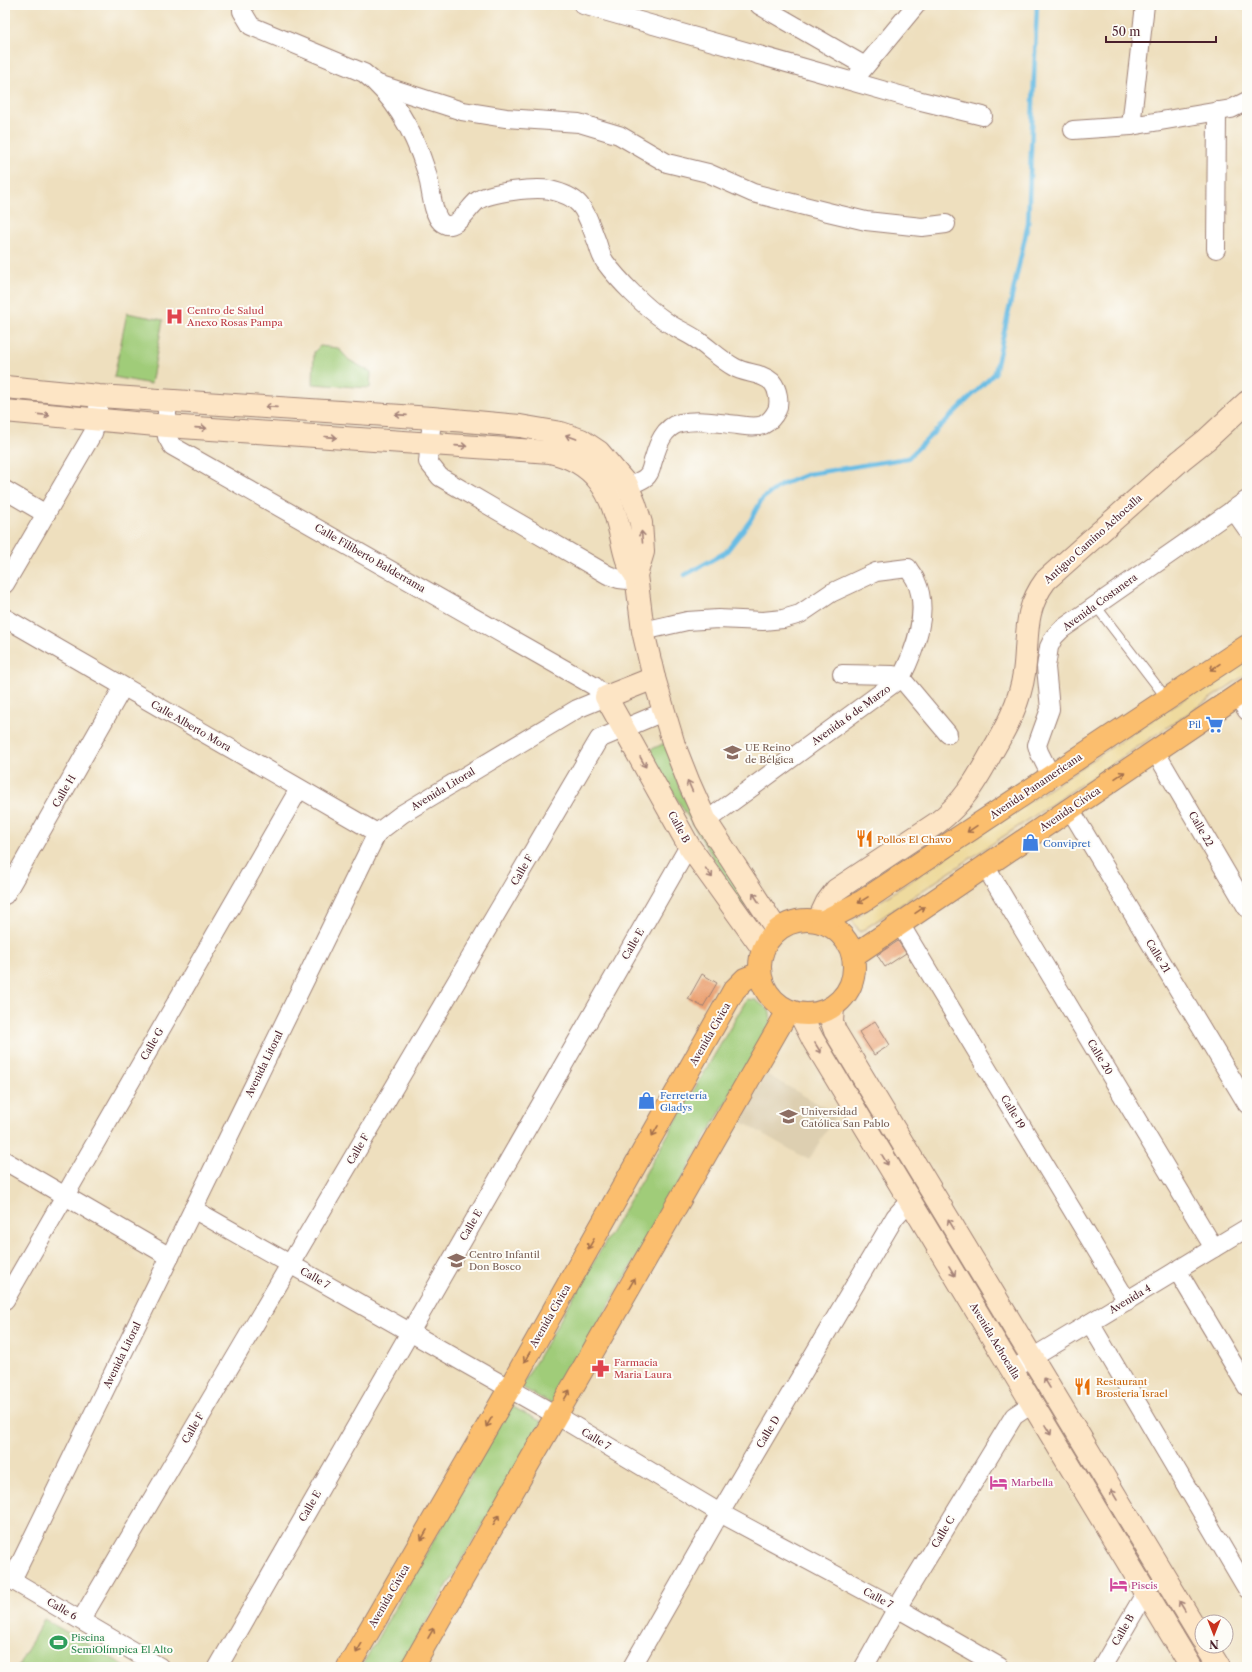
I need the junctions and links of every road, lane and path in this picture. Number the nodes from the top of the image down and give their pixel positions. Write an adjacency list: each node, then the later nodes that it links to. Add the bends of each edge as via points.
1 (242, 5): 8 (street, via 242,11 252,26 364,73)
2 (583, 5): 7 (street)
3 (759, 5): 6 (street)
4 (916, 5): 6 (street)
5 (1145, 5): 12 (street)
6 (865, 66): 7 (street)
7 (853, 81): 11 (street)
8 (378, 84): 14 (street, via 462,111 506,118 579,123 619,135 668,163 708,173 753,193 828,212 866,221 922,227); 26 (street, via 400,112 416,144 442,222 457,223 478,200 502,192 548,190 573,198 582,206 587,216 603,260 651,310 735,368 760,375 773,383 779,402 772,418 762,425 700,421 670,427 662,437 651,471 646,477)
9 (1247, 101): 10 (street, via 1231,109)
10 (1217, 112): 12 (street); 15 (street)
11 (983, 116)
12 (1131, 126): 13 (street)
13 (1073, 130)
14 (946, 224)
15 (1216, 249)
16 (5, 387): 17 (street)
17 (99, 396): 18 (street); 22 (street)
18 (167, 400): 21 (street, one-way to 18); 23 (street, Calle Filiberto Balderrama)
19 (1247, 402): 56 (street, Antiguo Camino Achocalla, via 1046,580 1036,593 1032,604 1021,693 1012,718 972,788 951,812 937,823 836,890 827,902)
20 (5, 411): 22 (street, one-way to 22)
21 (432, 418): 24 (street); 26 (street, one-way to 21, via 599,452 581,440 560,433 520,426)
22 (97, 420): 23 (street); 28 (street, via 93,433)
23 (167, 426): 24 (street, one-way to 24); 40 (street, Calle Filiberto Balderrama, via 167,436 172,446 594,686)
24 (430, 444): 26 (street, one-way to 26, via 560,454 587,468 603,485); 30 (street, via 428,462 440,477 608,575 619,579)
25 (5, 490): 28 (street)
26 (618, 490): 30 (street, via 635,504 641,523 644,552)
27 (1240, 504): 29 (street); 32 (street, Avenida Costanera)
28 (46, 514): 31 (street)
29 (1247, 529)
30 (637, 578): 34 (street)
31 (5, 584)
32 (1095, 605): 42 (lane); 47 (street, Avenida Costanera, via 1062,628 1049,647 1046,666 1050,709 1037,746)
33 (5, 618): 39 (street, Calle Alberto Mora)
34 (643, 631): 37 (street); 38 (street, via 687,621 783,619 800,614 831,593 876,572 908,568 921,597 921,616 917,641)
35 (1247, 646): 42 (main road, Avenida Panamericana, one-way to 42)
36 (842, 674): 38 (street, via 893,675)
37 (654, 678): 40 (street, Avenida Litoral); 43 (street)
38 (901, 678): 45 (street); 50 (street, Avenida 6 de Marzo)
39 (123, 686): 48 (street, Calle Alberto Mora); 54 (street, Calle H)
40 (606, 697): 44 (street, Calle B); 51 (street, Avenida Litoral, via 577,709 402,814)
41 (1244, 698): 46 (main road, Avenida Cívica)
42 (1167, 699): 47 (main road, Avenida Panamericana)
43 (663, 712): 44 (street, Calle F); 50 (street, one-way to 43, via 689,783)
44 (624, 728): 52 (street, Calle B, one-way to 52); 72 (street, Calle F, via 599,739)
45 (948, 734)
46 (1155, 751): 49 (main road, Avenida Cívica, one-way to 46); 55 (street, Calle 22)
47 (1051, 776): 56 (main road, Avenida Panamericana, one-way to 56, via 862,901)
48 (299, 789): 51 (street, Calle Alberto Mora); 66 (street, Calle G)
49 (1070, 809): 53 (main road, Avenida Cívica); 64 (street, Calle 21)
50 (706, 820): 58 (street, one-way to 50)
51 (378, 833): 68 (street, Avenida Litoral)
52 (689, 846): 59 (street, Calle B, one-way to 59); 77 (street, Calle E)
53 (985, 866): 57 (main road, Avenida Cívica, one-way to 53); 70 (street, Calle 20)
54 (5, 895)
55 (1247, 908)
56 (820, 922): 58 (main road, via 799,920); 60 (main road, via 839,932 848,943)
57 (900, 924): 60 (main road, Avenida Cívica); 75 (street, Calle 19)
58 (777, 930): 59 (main road)
59 (763, 949): 61 (main road)
60 (853, 956): 62 (main road, via 854,971 850,988)
61 (760, 973): 63 (main road, via 763,987 770,997 778,1005); 81 (main road, Avenida Cívica, one-way to 81, via 745,979 734,990)
62 (833, 1007): 63 (main road, via 817,1014); 78 (street, one-way to 62, via 835,1031 832,1022)
63 (794, 1012): 67 (street, Avenida Achocalla, one-way to 67); 83 (main road, one-way to 63)
64 (1247, 1104)
65 (5, 1161): 66 (street)
66 (65, 1196): 71 (street); 74 (street, Calle G)
67 (911, 1203): 79 (street, Avenida Achocalla, one-way to 79); 84 (street, Calle D, via 895,1217)
68 (193, 1209): 71 (street, Avenida Litoral); 72 (street, Calle 7)
69 (1247, 1228): 70 (street, Avenida 4)
70 (1214, 1248): 73 (street, Avenida 4)
71 (170, 1257): 85 (street, Avenida Litoral)
72 (290, 1263): 77 (street, Calle 7); 89 (street, Calle F)
73 (1177, 1270): 75 (street, Avenida 4); 80 (street)
74 (5, 1300)
75 (1127, 1300): 76 (street, Avenida 4)
76 (1090, 1323): 78 (street, Avenida 4); 86 (street)
77 (410, 1333): 81 (street, Calle 7); 93 (street, Calle E)
78 (1032, 1358): 79 (street, Avenida 4); 90 (street, one-way to 78)
79 (1012, 1370): 82 (street, Avenida Achocalla)
80 (1247, 1387)
81 (509, 1389): 83 (street, Calle 7); 94 (main road, Avenida Cívica, one-way to 94)
82 (1032, 1404): 87 (street, Avenida Achocalla, one-way to 87); 88 (street, Calle C, via 1014,1416)
83 (556, 1415): 84 (street, Calle 7); 95 (main road, one-way to 83)
84 (720, 1513): 88 (street, Calle 7); 96 (street, Calle D)
85 (8, 1578): 89 (street, Calle 6)
86 (1247, 1588)
87 (1147, 1594): 99 (street, Calle B); 100 (street, Avenida Achocalla)
88 (897, 1608): 97 (street, Calle C); 98 (street, Calle 7)
89 (81, 1620): 92 (street, Calle 6)
90 (1194, 1626)
91 (1211, 1654): 101 (street)
92 (160, 1667)
93 (218, 1667)
94 (348, 1667)
95 (412, 1667)
96 (632, 1667)
97 (864, 1667)
98 (1000, 1667)
99 (1102, 1667)
100 (1191, 1667)
101 (1219, 1667)

